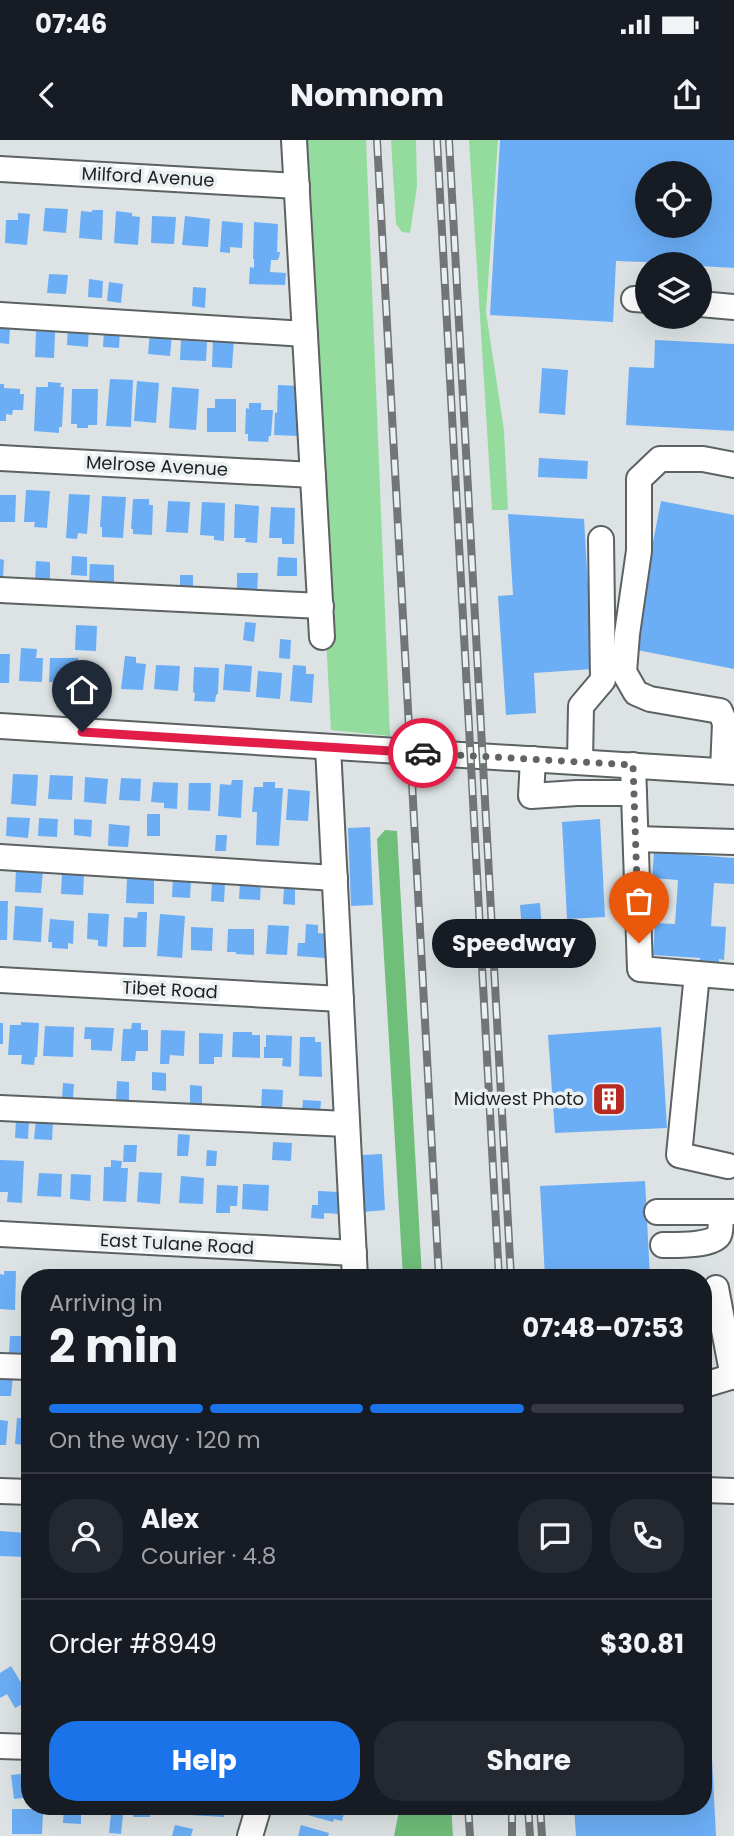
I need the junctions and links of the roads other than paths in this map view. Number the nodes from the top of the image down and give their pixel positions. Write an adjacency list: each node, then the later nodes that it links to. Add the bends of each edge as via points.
1 (294, 140): 3 (street)
2 (0, 169): 3 (street, Milford Avenue)
3 (297, 186): 7 (street)
4 (712, 305): 5 (street)
5 (734, 307)
6 (0, 315): 7 (street)
7 (305, 334): 10 (street)
8 (0, 458): 10 (street, Melrose Avenue)
9 (734, 465): 20 (street, via 660,459 639,480 639,551 624,672 636,693 650,699 720,711)
10 (313, 475): 13 (street)
11 (601, 539): 18 (street, via 603,680 581,706)
12 (0, 590): 13 (street)
13 (321, 606): 14 (street)
14 (322, 637)
15 (0, 726): 16 (street)
16 (328, 747): 17 (street); 25 (street)
17 (533, 759): 18 (street); 21 (street, via 531,796)
18 (580, 762): 19 (street)
19 (633, 765): 20 (street); 21 (street)
20 (729, 771)
21 (634, 793): 22 (street)
22 (636, 839): 23 (street); 26 (street, via 640,969)
23 (734, 842)
24 (0, 857): 25 (street)
25 (335, 878): 29 (street)
26 (697, 974): 27 (street); 32 (street, via 679,1155)
27 (734, 977)
28 (0, 981): 29 (street, Tibet Road)
29 (341, 999): 31 (street)
30 (0, 1108): 31 (street)
31 (347, 1124): 37 (street)
32 (732, 1166)
33 (657, 1212): 34 (street)
34 (727, 1212): 36 (street, via 718,1238 711,1242)
35 (0, 1234): 37 (street, East Tulane Road)
36 (663, 1245)
37 (354, 1265)
38 (716, 1288): 41 (street)
39 (0, 1366): 40 (street)
40 (21, 1367)
41 (733, 1376): 42 (street)
42 (712, 1383)
43 (712, 1490): 45 (street)
44 (0, 1491): 46 (street)
45 (734, 1491)
46 (21, 1492)
47 (0, 1746): 48 (street)
48 (21, 1747)
49 (257, 1815): 50 (street)
50 (250, 1836)

